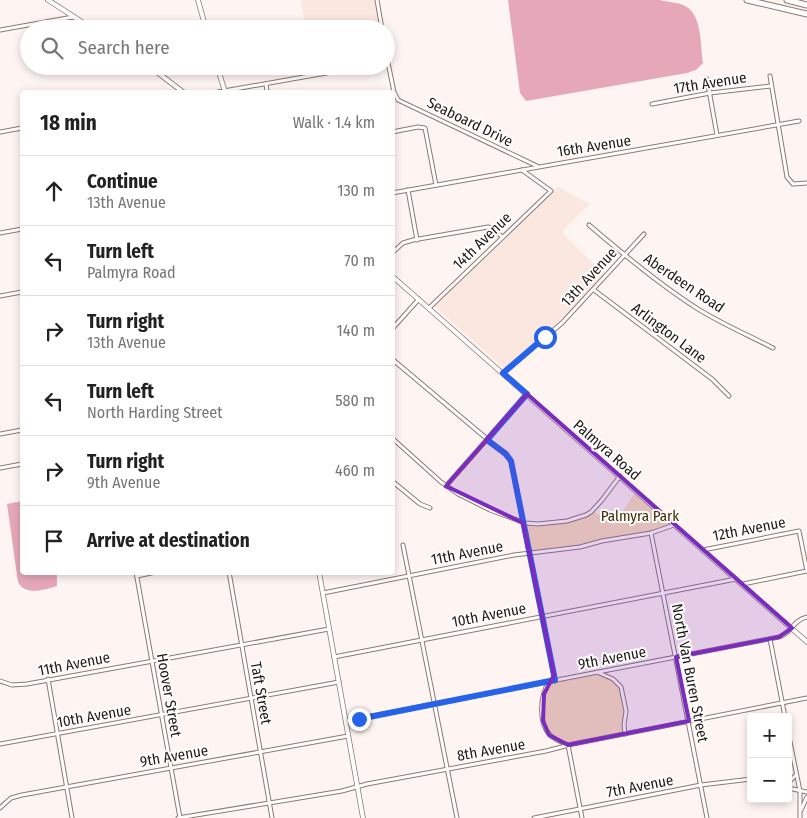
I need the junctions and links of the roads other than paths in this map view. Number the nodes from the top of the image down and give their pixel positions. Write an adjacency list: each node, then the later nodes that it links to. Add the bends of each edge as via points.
1 (48, 0): 9 (main road)
2 (198, 0): 12 (main road)
3 (377, 0): 13 (street)
4 (747, 0): 8 (highway)
5 (787, 0): 7 (highway)
6 (792, 0): 7 (highway)
7 (807, 4)
8 (807, 14)
9 (74, 17): 10 (street); 11 (main road)
10 (57, 20)
11 (79, 20)
12 (204, 20)
13 (380, 20)
14 (20, 26): 15 (street)
15 (0, 30)
16 (161, 75): 24 (main road)
17 (219, 75): 25 (main road)
18 (316, 75): 22 (street)
19 (390, 75): 28 (street, Seaboard Drive)
20 (770, 76): 23 (street)
21 (707, 79): 29 (street)
22 (266, 84): 26 (street); 27 (street)
23 (771, 86): 29 (street, 17th Avenue); 33 (street)
24 (180, 90)
25 (223, 90)
26 (234, 90)
27 (267, 90)
28 (393, 90)
29 (710, 93): 31 (street, 17th Avenue); 37 (street)
30 (395, 96): 38 (street, Seaboard Drive)
31 (652, 104)
32 (799, 121): 33 (street, 16th Avenue)
33 (778, 125): 37 (street, 16th Avenue); 40 (street, via 789,181 793,184)
34 (20, 128): 36 (street)
35 (395, 131): 41 (street, via 418,127 426,129)
36 (0, 132)
37 (717, 135): 38 (street, 16th Avenue)
38 (538, 167): 39 (street, 16th Avenue)
39 (521, 170): 41 (street, 16th Avenue); 48 (street, 14th Avenue, via 551,191)
40 (807, 183)
41 (436, 185): 42 (street, 16th Avenue)
42 (408, 190): 43 (street, 16th Avenue); 49 (street)
43 (395, 192)
44 (590, 225): 51 (street, Aberdeen Road)
45 (20, 229): 46 (street)
46 (0, 233)
47 (644, 234): 51 (street, 13th Avenue)
48 (502, 237): 49 (street, via 488,227); 57 (street, 14th Avenue)
49 (417, 240): 50 (street, via 403,243)
50 (395, 250)
51 (625, 256): 53 (street, 13th Avenue); 59 (street, Aberdeen Road, via 699,310)
52 (395, 279): 56 (main road, Palmyra Road)
53 (594, 290): 61 (street, 13th Avenue, via 562,323); 63 (street, Arlington Lane, via 712,379)
54 (20, 292): 55 (street)
55 (0, 296)
56 (419, 299): 57 (main road, Palmyra Road); 58 (street)
57 (428, 308): 61 (main road, Palmyra Road)
58 (395, 326)
59 (773, 348)
60 (395, 362): 66 (street)
61 (503, 373): 62 (main road, Palmyra Road)
62 (527, 394): 66 (street); 70 (main road, Palmyra Road)
63 (729, 396)
64 (20, 430): 65 (street)
65 (0, 434)
66 (487, 440): 72 (street); 74 (street, via 511,461)
67 (395, 441): 72 (street)
68 (20, 464): 69 (street)
69 (0, 468)
70 (620, 476): 74 (street, via 586,515 567,521); 75 (main road, Palmyra Road)
71 (395, 483): 73 (street)
72 (446, 486): 74 (street, via 490,510)
73 (430, 508)
74 (523, 523): 79 (street)
75 (675, 525): 76 (street, 11th Avenue); 78 (main road, Palmyra Road)
76 (651, 532): 79 (street, 11th Avenue, via 567,550); 88 (street, North Van Buren Street)
77 (403, 545): 84 (street)
78 (703, 550): 80 (street, 12th Avenue, via 798,531); 85 (main road, Palmyra Road)
79 (530, 553): 84 (street, 11th Avenue); 89 (street)
80 (807, 571): 86 (street)
81 (136, 575): 99 (street, Hoover Street)
82 (229, 575): 96 (street, Taft Street)
83 (320, 575): 87 (main road)
84 (409, 576): 87 (street, 11th Avenue); 94 (street)
85 (736, 579): 86 (main road, Palmyra Road); 88 (street, 10th Avenue)
86 (743, 584): 91 (main road, Palmyra Road)
87 (323, 593): 92 (main road)
88 (663, 593): 89 (street, 10th Avenue); 98 (street, North Van Buren Street)
89 (542, 616): 94 (street, 10th Avenue); 102 (street)
90 (807, 618): 91 (street, via 797,621)
91 (792, 628): 93 (street, 9th Avenue, via 784,636); 95 (main road, Palmyra Road)
92 (329, 629): 96 (street, 11th Avenue); 97 (main road)
93 (770, 639): 98 (street, 9th Avenue); 108 (street)
94 (422, 640): 97 (street, 10th Avenue); 109 (street)
95 (807, 642)
96 (241, 645): 99 (street, 11th Avenue); 107 (street, Taft Street)
97 (334, 657): 104 (main road)
98 (676, 657): 100 (street, 9th Avenue); 113 (street, North Van Buren Street)
99 (152, 660): 101 (street, 11th Avenue); 111 (street, Hoover Street)
100 (597, 672): 102 (street, 9th Avenue); 115 (street, via 613,679 621,687 626,711)
101 (48, 680): 103 (street, 11th Avenue, via 18,685); 114 (street)
102 (555, 680): 105 (street, 9th Avenue)
103 (0, 681)
104 (339, 682): 107 (street, 10th Avenue); 112 (main road)
105 (550, 682): 109 (street, 9th Avenue); 118 (street, via 543,699 544,726 554,738)
106 (807, 698): 108 (street, 8th Avenue)
107 (251, 699): 111 (street, 10th Avenue); 120 (street, Taft Street)
108 (783, 703): 110 (street); 113 (street, 8th Avenue)
109 (434, 704): 112 (street, 9th Avenue); 122 (street)
110 (784, 713)
111 (162, 715): 114 (street, 10th Avenue); 121 (street, Hoover Street)
112 (346, 721): 116 (main road)
113 (689, 721): 115 (street, 8th Avenue); 126 (street, North Van Buren Street)
114 (58, 734): 117 (street, 10th Avenue); 127 (street)
115 (625, 734): 118 (street, 8th Avenue)
116 (348, 736): 120 (street, 9th Avenue); 128 (main road)
117 (0, 744)
118 (568, 745): 122 (street, 8th Avenue); 135 (street)
119 (792, 751): 123 (street)
120 (260, 752): 121 (street, 9th Avenue); 133 (street, Taft Street)
121 (171, 768): 127 (street, 9th Avenue); 138 (street, Hoover Street)
122 (447, 769): 128 (street, 8th Avenue); 141 (street)
123 (797, 774): 125 (street); 130 (street)
124 (747, 779): 126 (street, 7th Avenue)
125 (792, 779)
126 (701, 785): 135 (street, 7th Avenue); 144 (street, North Van Buren Street)
127 (66, 786): 134 (street, 9th Avenue, via 15,796); 137 (street)
128 (358, 786): 133 (street, 8th Avenue, via 342,792); 140 (main road)
129 (792, 789): 130 (street)
130 (800, 791): 131 (street); 136 (street)
131 (807, 792)
132 (807, 797): 136 (street)
133 (269, 802): 138 (street, 8th Avenue); 139 (street, Taft Street)
134 (0, 808)
135 (580, 809): 142 (street, 7th Avenue); 143 (street)
136 (800, 817)
137 (72, 818)
138 (179, 818)
139 (272, 818)
140 (363, 818)
141 (457, 818)
142 (534, 818)
143 (582, 818)
144 (708, 818)

